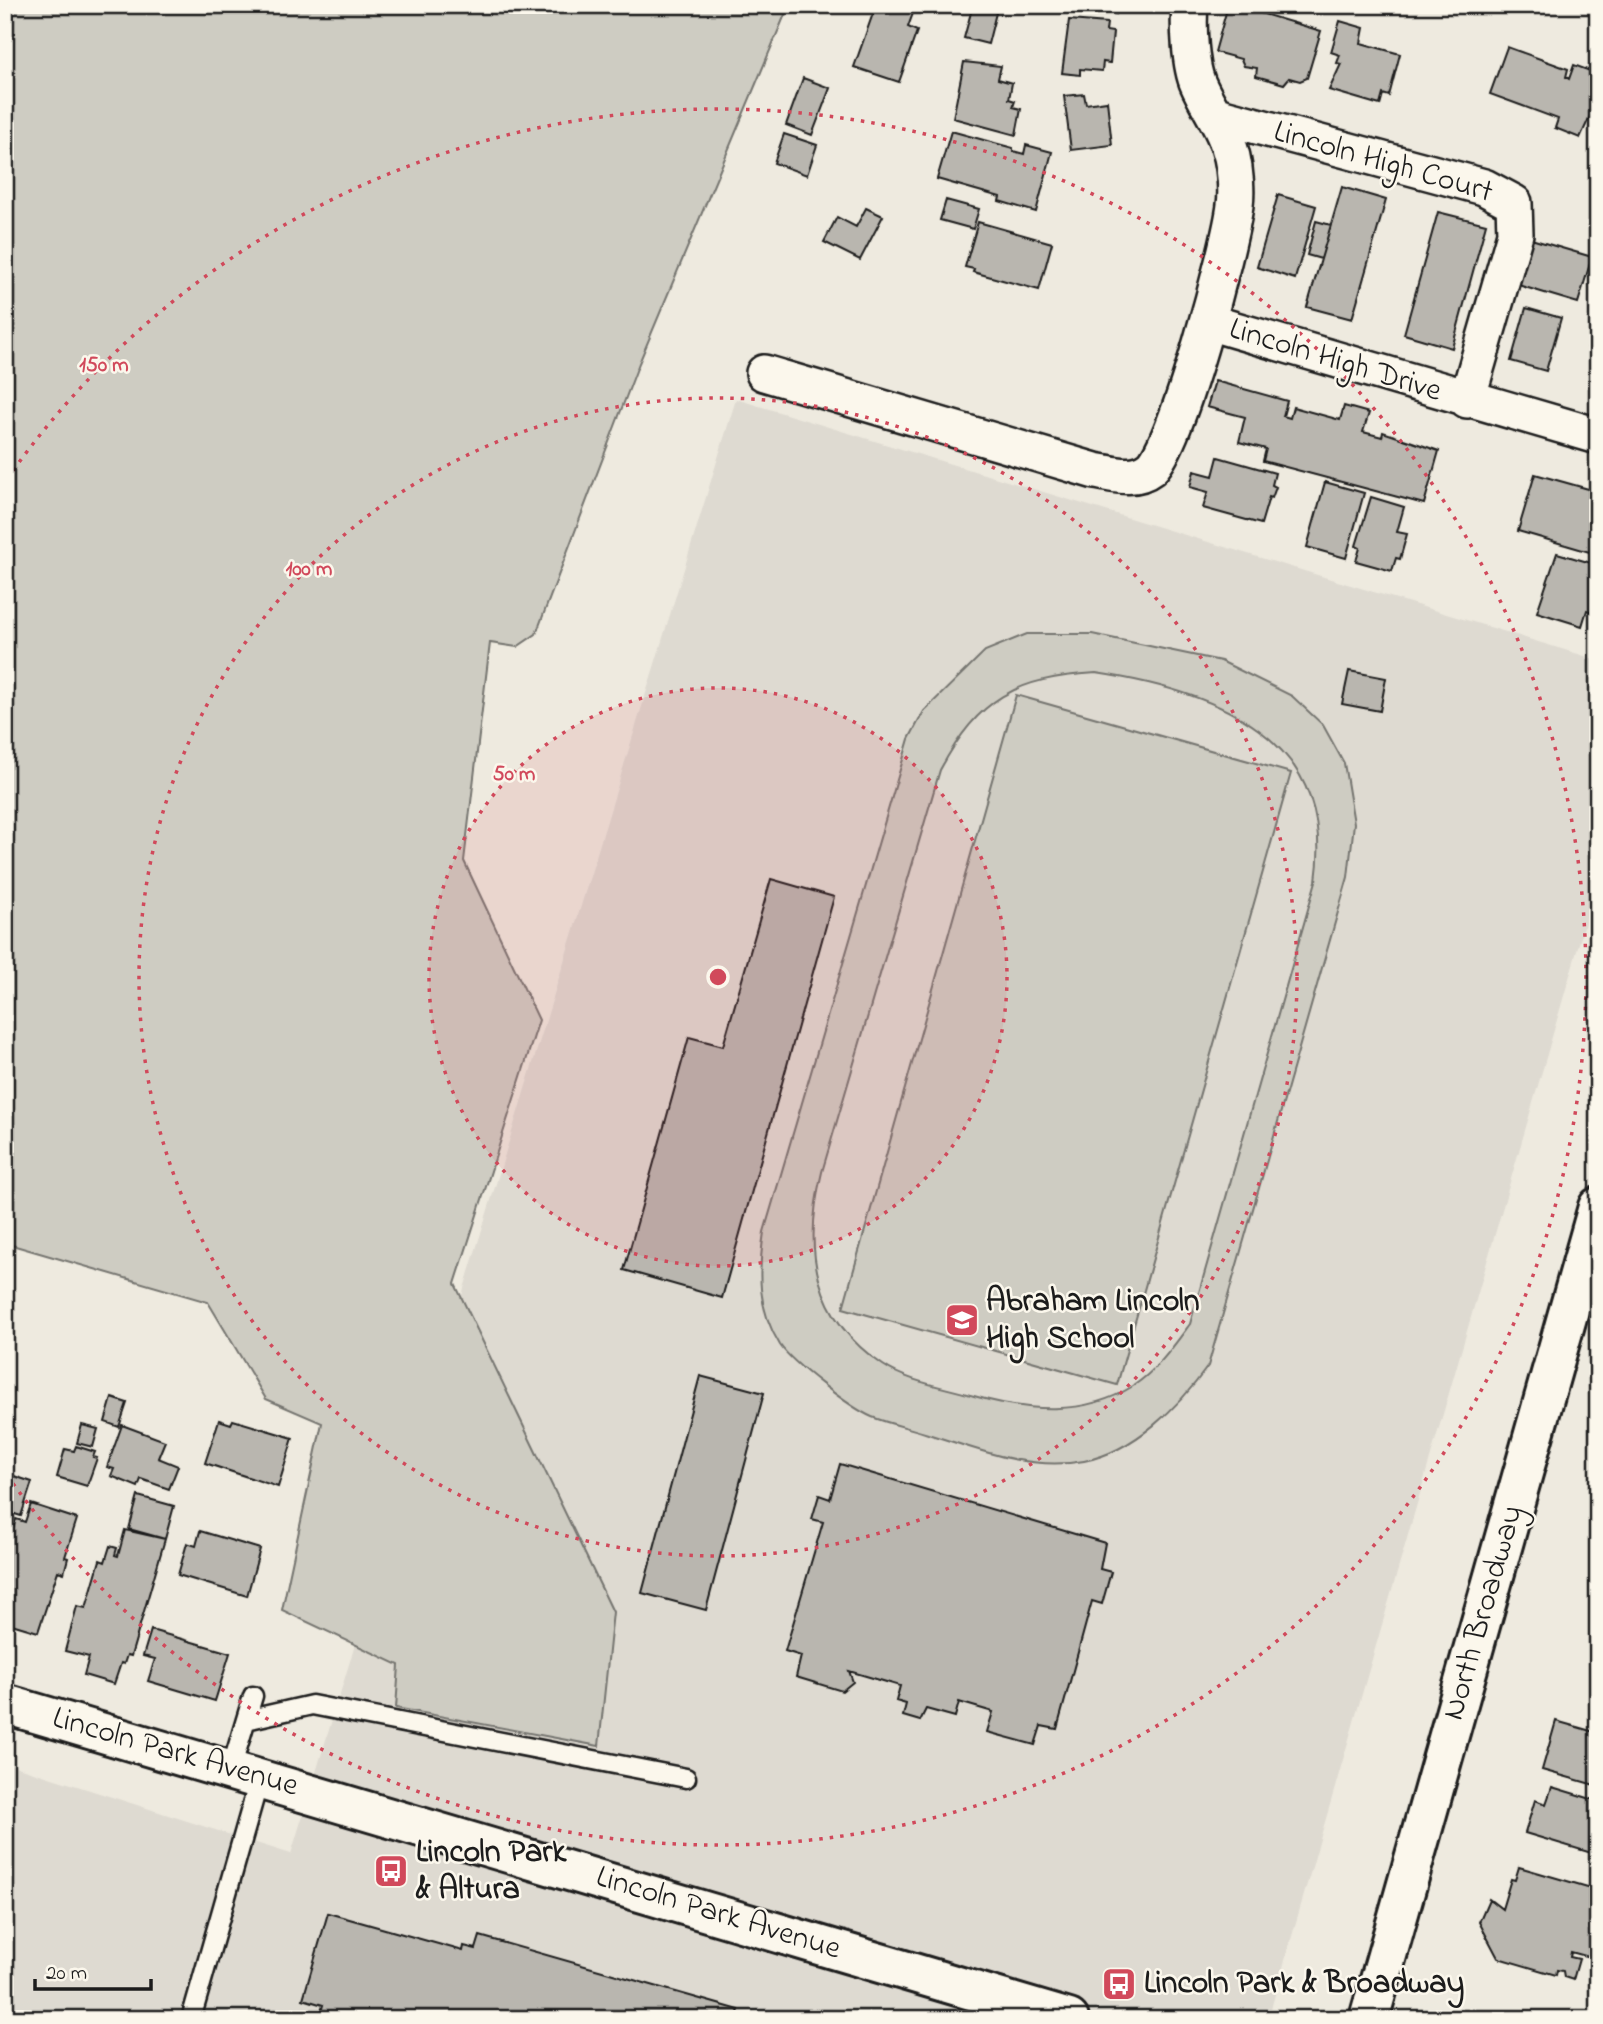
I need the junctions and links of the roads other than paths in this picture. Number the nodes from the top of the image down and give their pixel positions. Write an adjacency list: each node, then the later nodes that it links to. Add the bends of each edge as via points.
1 (1190, 5): 2 (street, via 1188,22 1197,83)
2 (1216, 115): 3 (street, via 1232,157 1236,203); 5 (street, Lincoln High Court, via 1484,187 1514,203 1515,233)
3 (1208, 322): 4 (street, Lincoln High Drive, via 1169,437 1152,467 1129,477 1094,471); 5 (street, Lincoln High Drive)
4 (764, 373)
5 (1467, 400): 6 (street, Lincoln High Drive)
6 (1598, 436)
7 (1598, 1207): 15 (street, North Broadway)
8 (253, 1696): 10 (lane)
9 (5, 1704): 11 (street, Lincoln Park Avenue)
10 (246, 1720): 11 (lane); 12 (lane, via 312,1705)
11 (245, 1773): 13 (lane); 14 (street, Lincoln Park Avenue)
12 (686, 1777)
13 (191, 2019)
14 (1069, 2019)
15 (1368, 2019)

